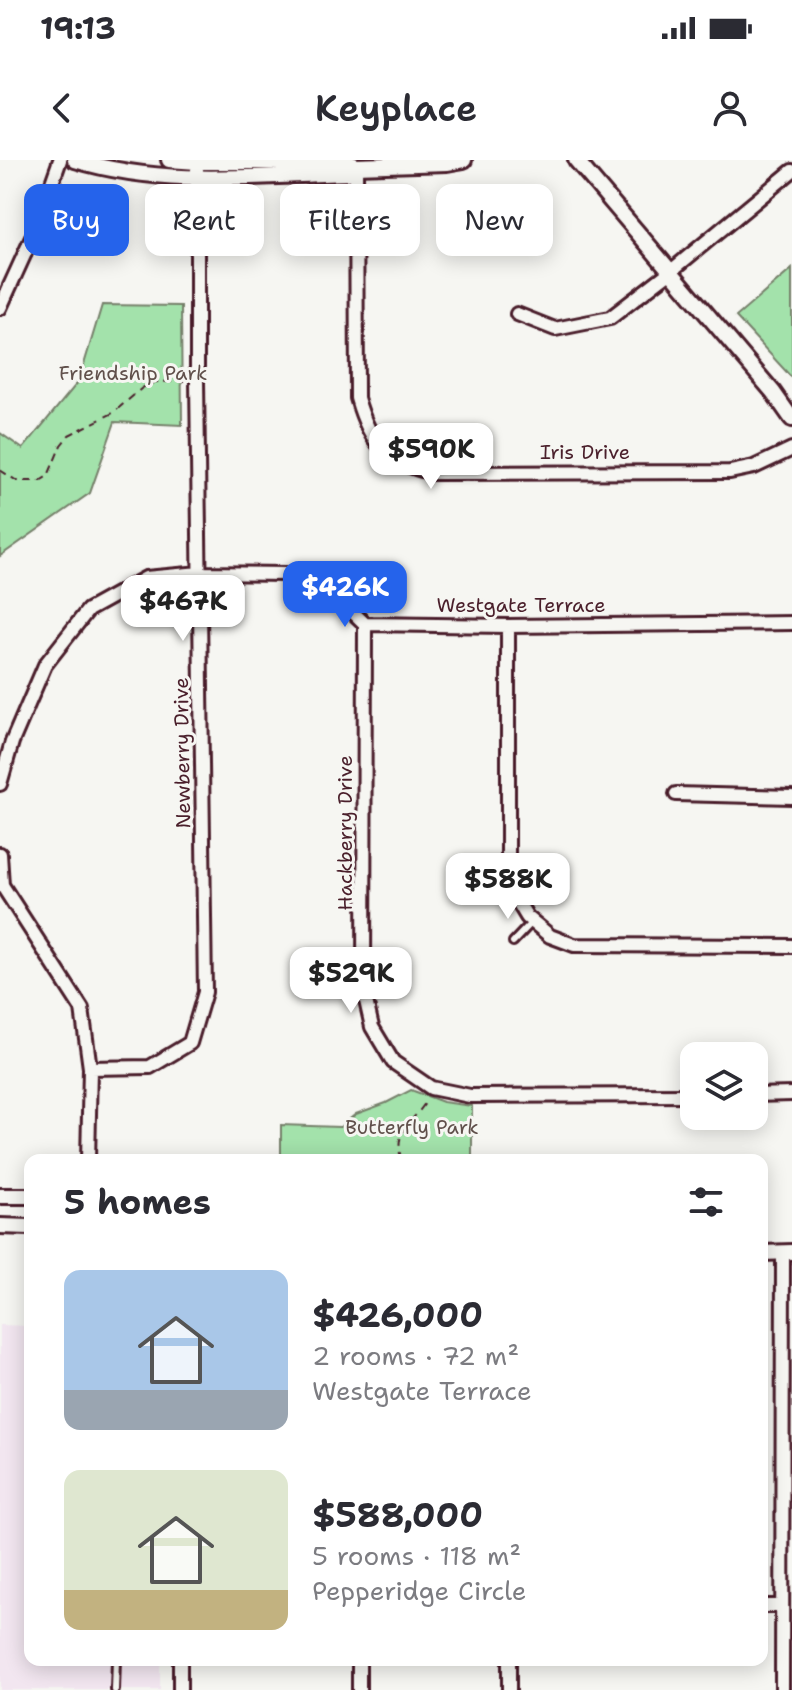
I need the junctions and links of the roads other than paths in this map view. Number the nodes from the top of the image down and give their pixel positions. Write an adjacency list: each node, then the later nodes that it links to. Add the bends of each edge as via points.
1 (60, 160): 11 (street, via 35,231)
2 (75, 160): 9 (street)
3 (169, 160): 6 (street)
4 (464, 160): 7 (street)
5 (576, 160): 10 (street)
6 (197, 162): 7 (street); 9 (street, Newberry Drive)
7 (356, 166): 9 (street, via 348,173); 14 (street, Iris Drive, via 357,398 365,427 384,452 407,467 433,473 730,472)
8 (792, 171): 10 (street)
9 (197, 178): 15 (street, Newberry Drive)
10 (671, 271): 12 (street, via 610,318 555,329); 13 (street)
11 (1, 302)
12 (517, 314)
13 (792, 419)
14 (792, 449)
15 (200, 573): 17 (street, via 286,574 329,589); 19 (street, via 146,578 88,610 45,665); 27 (street, Newberry Drive, via 205,992 190,1043 150,1067)
16 (792, 623): 18 (street, Westgate Terrace)
17 (365, 624): 18 (street, Westgate Terrace); 29 (street, Hackberry Drive, via 364,992 372,1027 393,1062 431,1088 470,1096)
18 (508, 626): 24 (street, via 508,870 515,898)
19 (0, 784)
20 (676, 794): 21 (street)
21 (792, 797)
22 (0, 854): 23 (street)
23 (1, 885): 27 (street, via 82,1009)
24 (532, 922): 25 (lane); 26 (street, via 550,936 584,946)
25 (513, 942)
26 (792, 946)
27 (90, 1068): 31 (street)
28 (792, 1094): 30 (street)
29 (680, 1095)
30 (768, 1095)
31 (88, 1154)
32 (0, 1196): 33 (street)
33 (24, 1196)
34 (0, 1226): 35 (street)
35 (24, 1227)
36 (787, 1252): 38 (street)
37 (768, 1606): 38 (street)
38 (782, 1606): 47 (street)
39 (116, 1666): 43 (lane)
40 (180, 1666): 44 (street)
41 (359, 1666): 45 (street)
42 (509, 1666): 46 (street)
43 (115, 1690)
44 (180, 1690)
45 (359, 1690)
46 (509, 1690)
47 (782, 1690)

